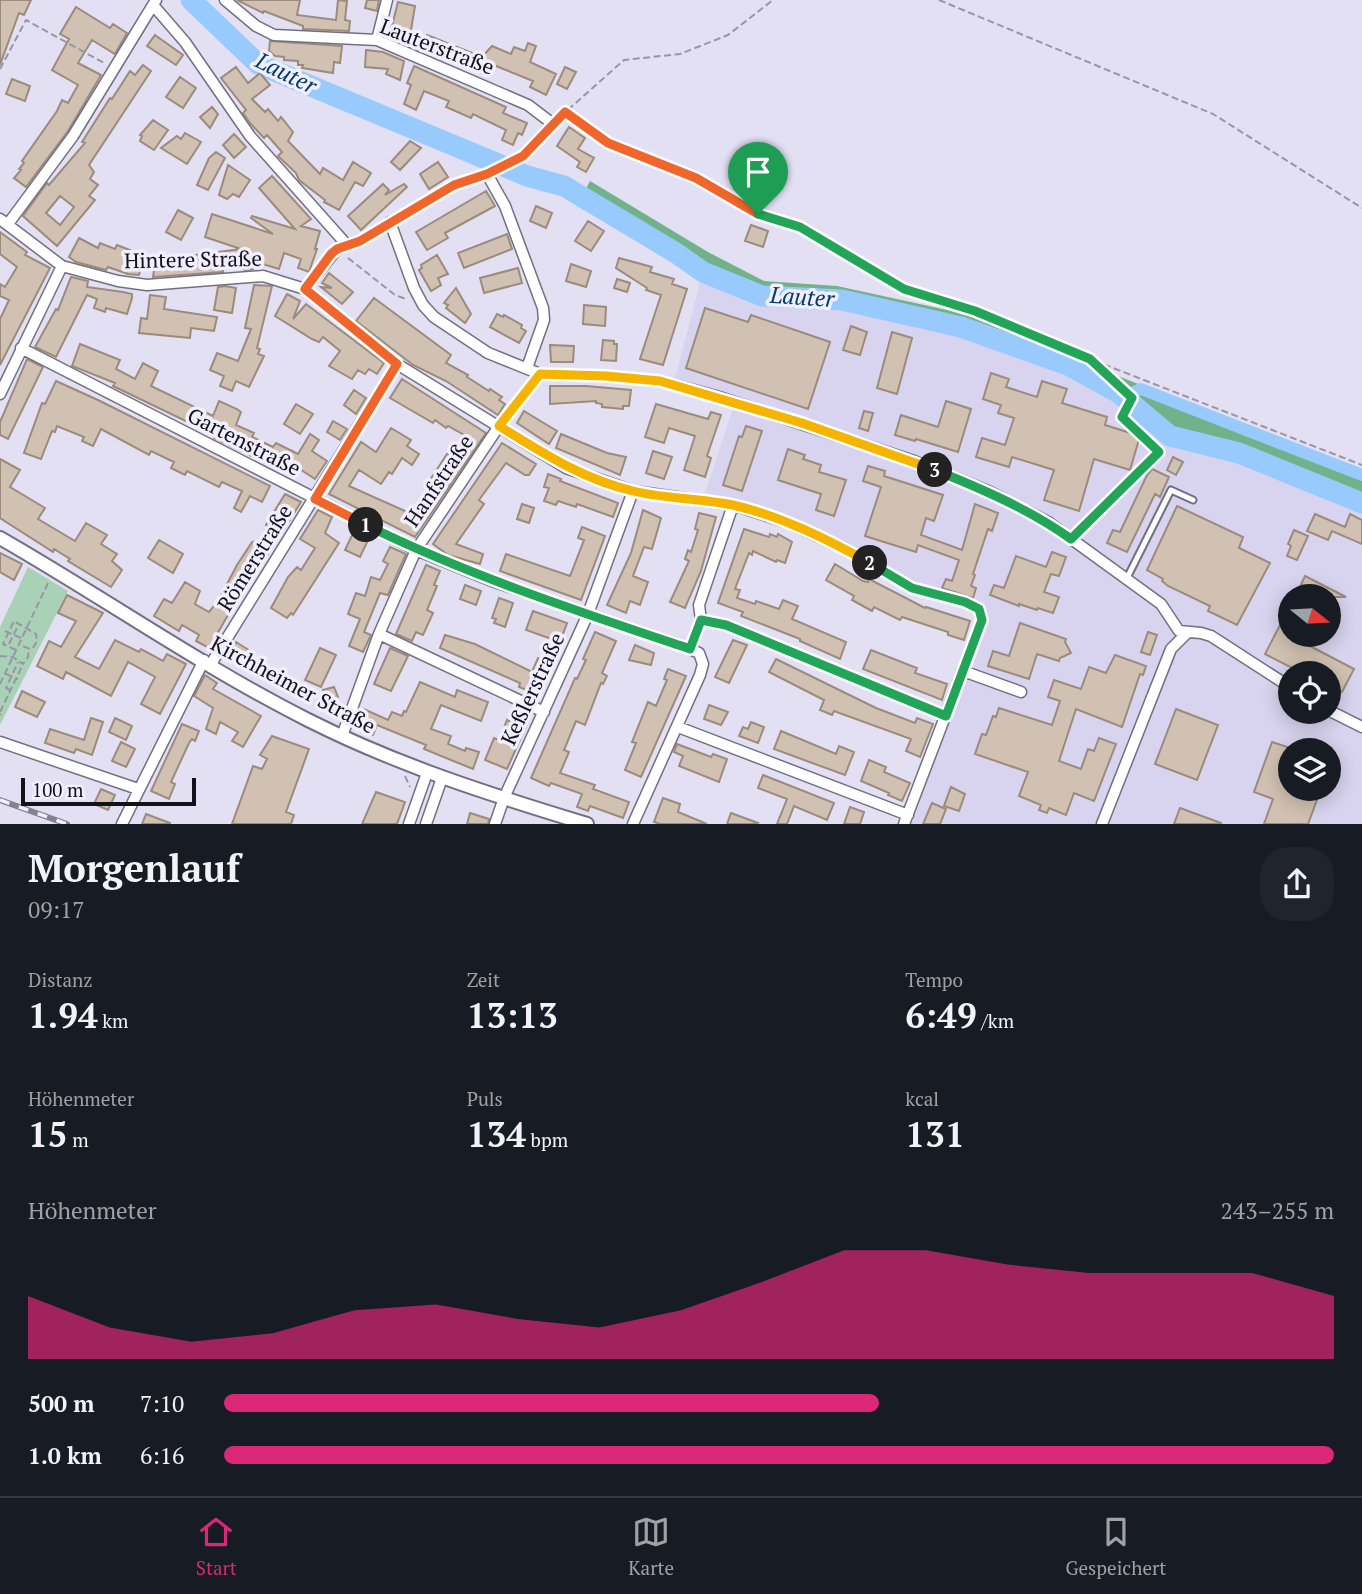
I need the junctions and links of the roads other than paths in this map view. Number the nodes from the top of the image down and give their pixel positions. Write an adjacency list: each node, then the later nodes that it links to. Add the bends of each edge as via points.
1 (225, 0): 4 (street, Lauterstraße, via 274,35)
2 (387, 0): 4 (street)
3 (152, 2): 6 (street, via 72,136); 8 (street, via 250,136)
4 (377, 40): 5 (street, Lauterstraße, via 528,105 553,124 523,156)
5 (487, 174): 7 (street, via 454,185); 13 (street, via 505,206 543,308 544,320)
6 (4, 222): 9 (street, Hintere Straße)
7 (390, 222): 8 (street); 13 (street, via 414,288 434,317 488,353)
8 (342, 247): 10 (street, via 331,254)
9 (62, 266): 10 (street, Hintere Straße, via 147,285 263,276); 11 (street)
10 (305, 289): 12 (street, Hintere Straße)
11 (21, 348): 15 (street); 19 (street, Gartenstraße)
12 (397, 364): 16 (street, Hintere Straße); 19 (street, Römerstraße)
13 (527, 369): 14 (street)
14 (540, 374): 16 (street, Hanfstraße); 23 (street, via 660,381 719,397 914,461 988,492)
15 (0, 394)
16 (499, 426): 18 (street, Hintere Straße, via 566,468); 24 (street, Hanfstraße)
17 (1159, 452): 23 (street)
18 (634, 491): 21 (street, Hintere Straße); 26 (street, Keßlerstraße)
19 (315, 499): 24 (street, Gartenstraße); 31 (street, Römerstraße)
20 (1193, 500): 25 (lane, via 1171,490)
21 (733, 505): 27 (street, via 699,605); 32 (street, Hintere Straße, via 811,533 912,588 979,609 982,620)
22 (0, 538): 31 (street, Kirchheimer Straße)
23 (1071, 539): 25 (street)
24 (416, 550): 26 (street, Gartenstraße); 29 (street, Hanfstraße)
25 (1127, 578): 28 (street, via 1161,604 1179,631)
26 (588, 614): 30 (street, Gartenstraße); 35 (street, Keßlerstraße)
27 (701, 620): 30 (street); 36 (street, via 726,625)
28 (1187, 633): 33 (street, via 1211,636); 53 (street, via 1171,649)
29 (379, 634): 35 (street); 40 (street, Hanfstraße)
30 (690, 649): 38 (street, via 699,653 703,664)
31 (207, 662): 40 (street, Kirchheimer Straße); 44 (street, Römerstraße)
32 (963, 671): 34 (street); 36 (street)
33 (1278, 679)
34 (1020, 692)
35 (544, 712): 45 (street, Keßlerstraße)
36 (946, 716): 46 (street)
37 (1341, 716): 39 (street)
38 (678, 727): 46 (street); 52 (street)
39 (1362, 727)
40 (342, 736): 42 (street, Kirchheimer Straße)
41 (0, 742): 44 (street)
42 (427, 773): 43 (street, Kirchheimer Straße); 48 (street)
43 (442, 778): 45 (street, Kirchheimer Straße); 49 (street)
44 (138, 789): 47 (street, Römerstraße)
45 (504, 798): 50 (street, Keßlerstraße); 51 (street, Kirchheimer Straße)
46 (906, 820)
47 (122, 824)
48 (409, 824)
49 (426, 824)
50 (495, 824)
51 (587, 824)
52 (634, 824)
53 (1102, 824)

